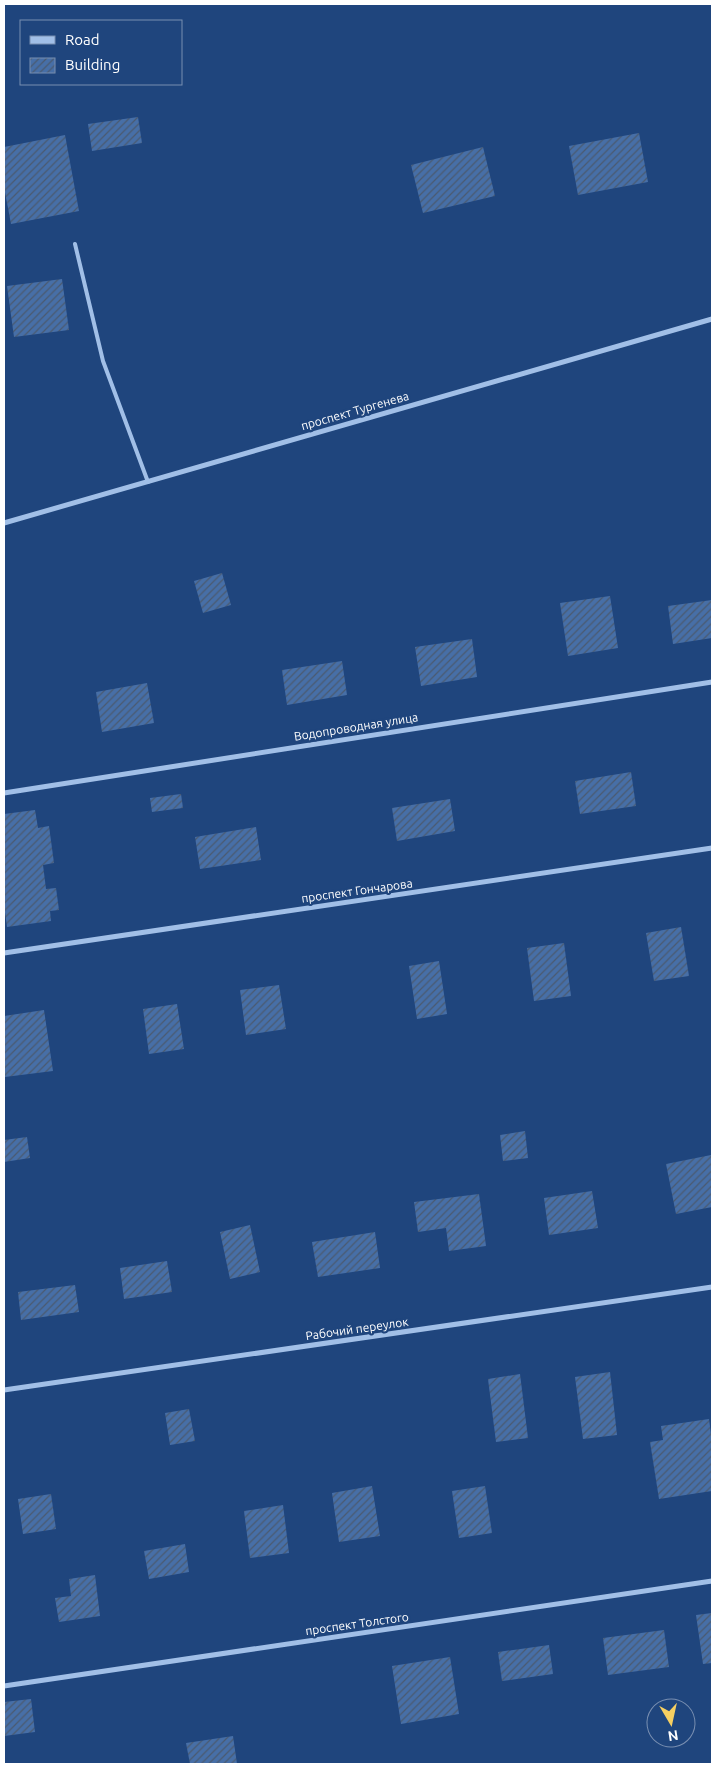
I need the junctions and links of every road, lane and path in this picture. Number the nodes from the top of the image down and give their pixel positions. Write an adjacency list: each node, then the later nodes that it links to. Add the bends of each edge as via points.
1 (75, 244): 3 (lane, via 103,361)
2 (712, 319): 3 (street, проспект Тургенева)
3 (148, 482): 4 (street, проспект Тургенева)
4 (4, 523)
5 (712, 682): 6 (street, Водопроводная улица)
6 (4, 793)
7 (712, 848): 8 (street, проспект Гончарова)
8 (4, 953)
9 (712, 1287): 10 (street, Рабочий переулок)
10 (4, 1390)
11 (712, 1581): 12 (street, проспект Толстого)
12 (4, 1686)

